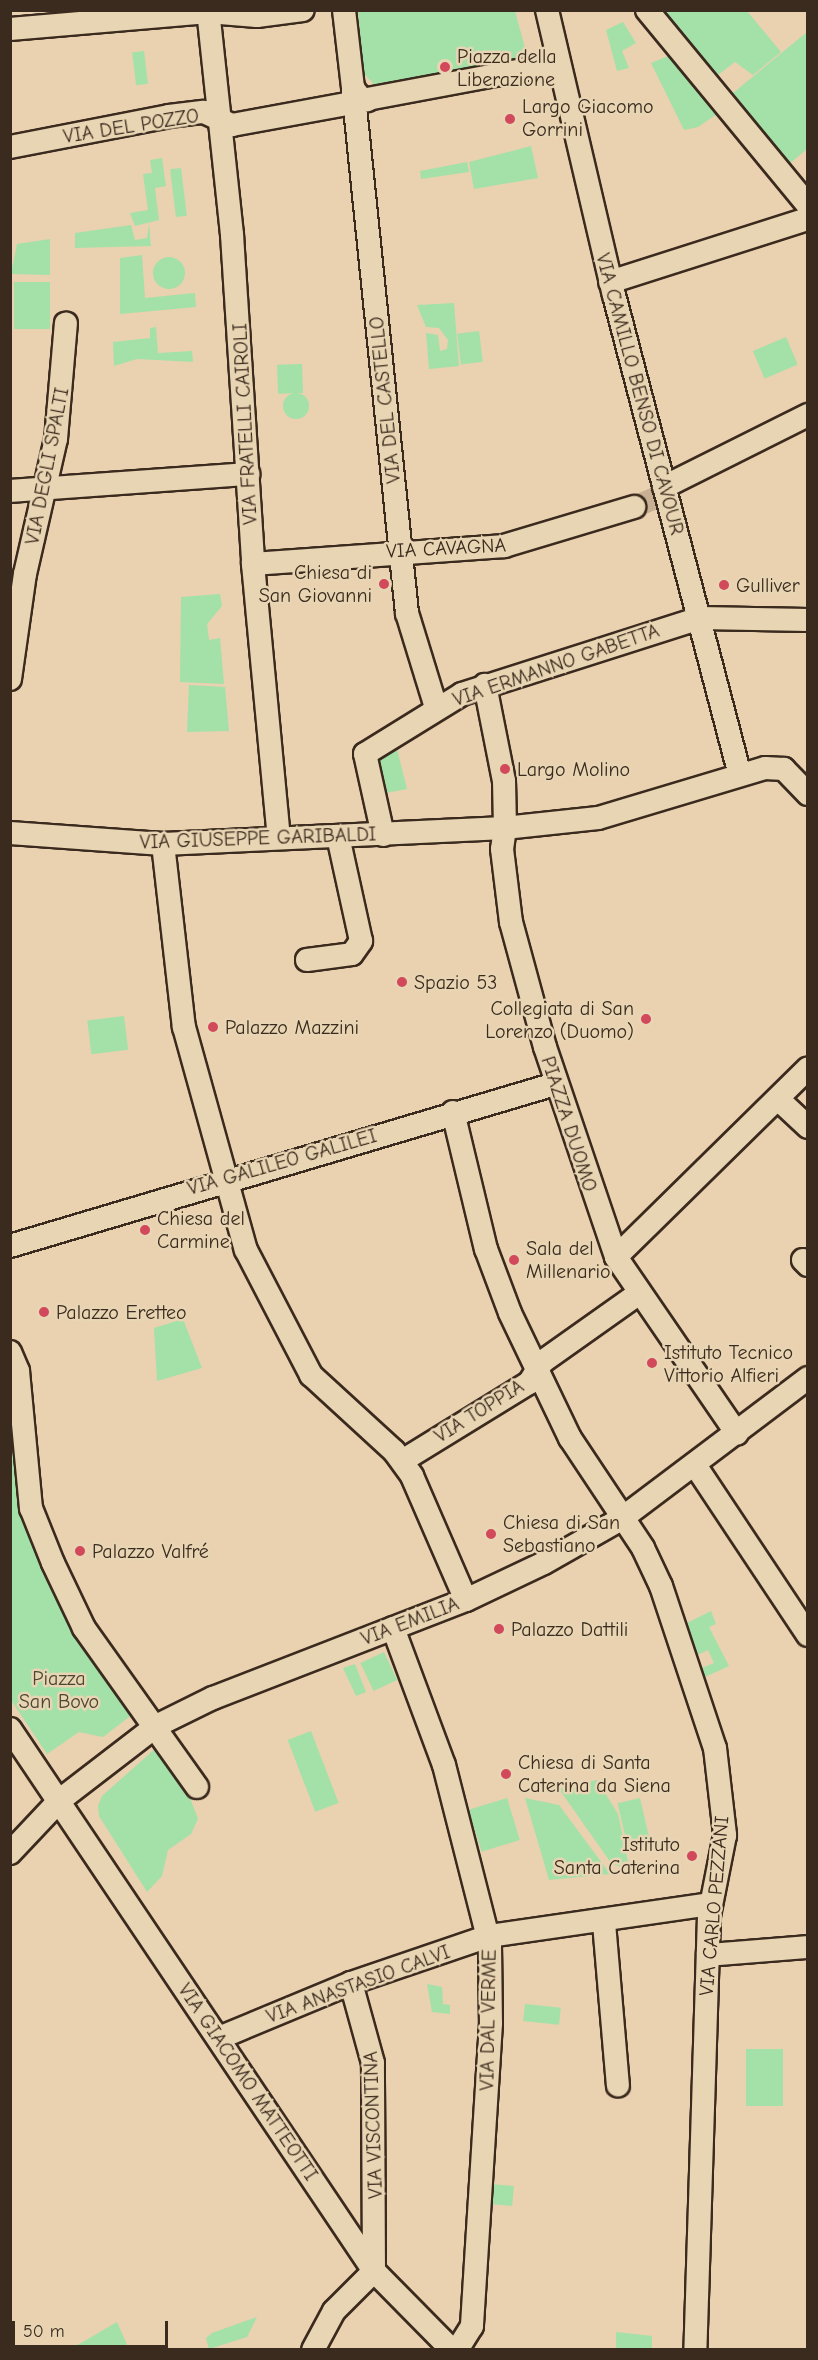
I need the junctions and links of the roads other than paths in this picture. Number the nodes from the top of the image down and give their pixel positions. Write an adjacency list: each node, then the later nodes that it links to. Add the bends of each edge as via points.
1 (303, 10): 5 (street, via 257,16)
2 (344, 10): 8 (street)
3 (547, 10): 7 (street, VIA CAMILLO BENSO DI CAVOUR)
4 (647, 10): 11 (street)
5 (208, 11): 6 (street); 9 (street, VIA FRATELLI CAIROLI)
6 (10, 29)
7 (559, 63): 8 (street); 13 (street, VIA CAMILLO BENSO DI CAVOUR)
8 (359, 97): 9 (street, VIA DEL POZZO, via 232,125); 20 (street, VIA DEL CASTELLO)
9 (221, 119): 10 (street, VIA DEL POZZO, via 204,112 169,116); 16 (street, VIA FRATELLI CAIROLI)
10 (10, 147)
11 (807, 205)
12 (807, 219): 13 (street)
13 (610, 282): 19 (street, VIA CAMILLO BENSO DI CAVOUR)
14 (66, 323): 17 (street, VIA DEGLI SPALTI, via 64,379)
15 (807, 415): 19 (street, VIA CAVAGNA)
16 (248, 474): 17 (street); 21 (street, VIA FRATELLI CAIROLI)
17 (46, 490): 18 (street); 24 (street, VIA DEGLI SPALTI, via 25,574)
18 (10, 491)
19 (655, 496): 20 (street, VIA CAVAGNA, via 520,543); 22 (street, VIA CAMILLO BENSO DI CAVOUR)
20 (401, 550): 21 (street, VIA CAVAGNA); 26 (street, VIA DEL CASTELLO, via 411,632)
21 (253, 564): 33 (street, VIA FRATELLI CAIROLI)
22 (700, 618): 23 (street, VIA ERMANNO GABETTA); 25 (street, VIA ERMANNO GABETTA); 27 (street, VIA CAMILLO BENSO DI CAVOUR)
23 (807, 620)
24 (10, 679)
25 (485, 685): 26 (street, VIA ERMANNO GABETTA); 29 (street, via 504,781)
26 (436, 707): 31 (street, VIA ERMANNO GABETTA, via 365,754)
27 (740, 775): 28 (street, via 784,769); 29 (street, via 597,818)
28 (806, 790)
29 (505, 828): 31 (street, VIA GIUSEPPE GARIBALDI); 37 (street, PIAZZA DUOMO, via 503,859 511,922)
30 (10, 833): 34 (street, VIA GIUSEPPE GARIBALDI)
31 (383, 835): 32 (street, VIA GIUSEPPE GARIBALDI)
32 (338, 836): 33 (street, VIA GIUSEPPE GARIBALDI); 35 (street, via 361,941 352,954)
33 (279, 838): 34 (street, VIA GIUSEPPE GARIBALDI)
34 (163, 844): 41 (street, via 184,1028)
35 (307, 960)
36 (807, 1068): 38 (street)
37 (555, 1083): 39 (street, VIA GALILEO GALILEI); 43 (street, PIAZZA DUOMO)
38 (779, 1100): 40 (street); 43 (street)
39 (453, 1112): 41 (street, VIA GALILEO GALILEI); 46 (street, VIA CARLO PEZZANI, via 486,1249)
40 (807, 1127)
41 (224, 1180): 42 (street, VIA GALILEO GALILEI); 49 (street, via 246,1250 295,1352 327,1395)
42 (10, 1246)
43 (616, 1257): 44 (street, PIAZZA DUOMO)
44 (638, 1294): 46 (street, VIA TOPPIA); 48 (street, PIAZZA DUOMO)
45 (10, 1352): 55 (street, via 18,1371 24,1473 34,1518 84,1628)
46 (534, 1372): 49 (street, VIA TOPPIA, via 529,1383 492,1402); 51 (street, VIA CARLO PEZZANI)
47 (807, 1378): 48 (street, VIA EMILIA)
48 (737, 1434): 50 (street, VIA EMILIA)
49 (402, 1461): 52 (street)
50 (695, 1465): 51 (street, VIA EMILIA); 54 (street)
51 (621, 1519): 52 (street, VIA EMILIA); 60 (street, VIA CARLO PEZZANI, via 661,1586 715,1748 724,1834)
52 (466, 1600): 53 (street, VIA EMILIA)
53 (393, 1628): 55 (street, VIA EMILIA, via 213,1698); 62 (street, VIA DAL VERME, via 444,1765)
54 (807, 1635)
55 (156, 1726): 57 (street); 58 (street, VIA EMILIA)
56 (10, 1729): 58 (street, VIA GIACOMO MATTEOTTI)
57 (197, 1787)
58 (60, 1800): 59 (street, VIA EMILIA); 66 (street, VIA GIACOMO MATTEOTTI)
59 (10, 1853)
60 (711, 1904): 61 (street, VIA ANASTASIO CALVI); 64 (street, VIA CARLO PEZZANI)
61 (604, 1923): 62 (street, VIA ANASTASIO CALVI); 67 (street)
62 (489, 1936): 65 (street, VIA ANASTASIO CALVI); 71 (street, VIA DAL VERME, via 491,2023 472,2326)
63 (807, 1947): 64 (street)
64 (708, 1955): 72 (street, VIA CARLO PEZZANI)
65 (351, 1983): 66 (street, VIA ANASTASIO CALVI); 68 (street, VIA VISCONTINA, via 373,2063)
66 (219, 2038): 68 (street, VIA GIACOMO MATTEOTTI)
67 (618, 2085)
68 (374, 2271): 69 (street, via 334,2311); 70 (street, VIA GIACOMO MATTEOTTI)
69 (313, 2349)
70 (452, 2349)
71 (457, 2349)
72 (695, 2349)

